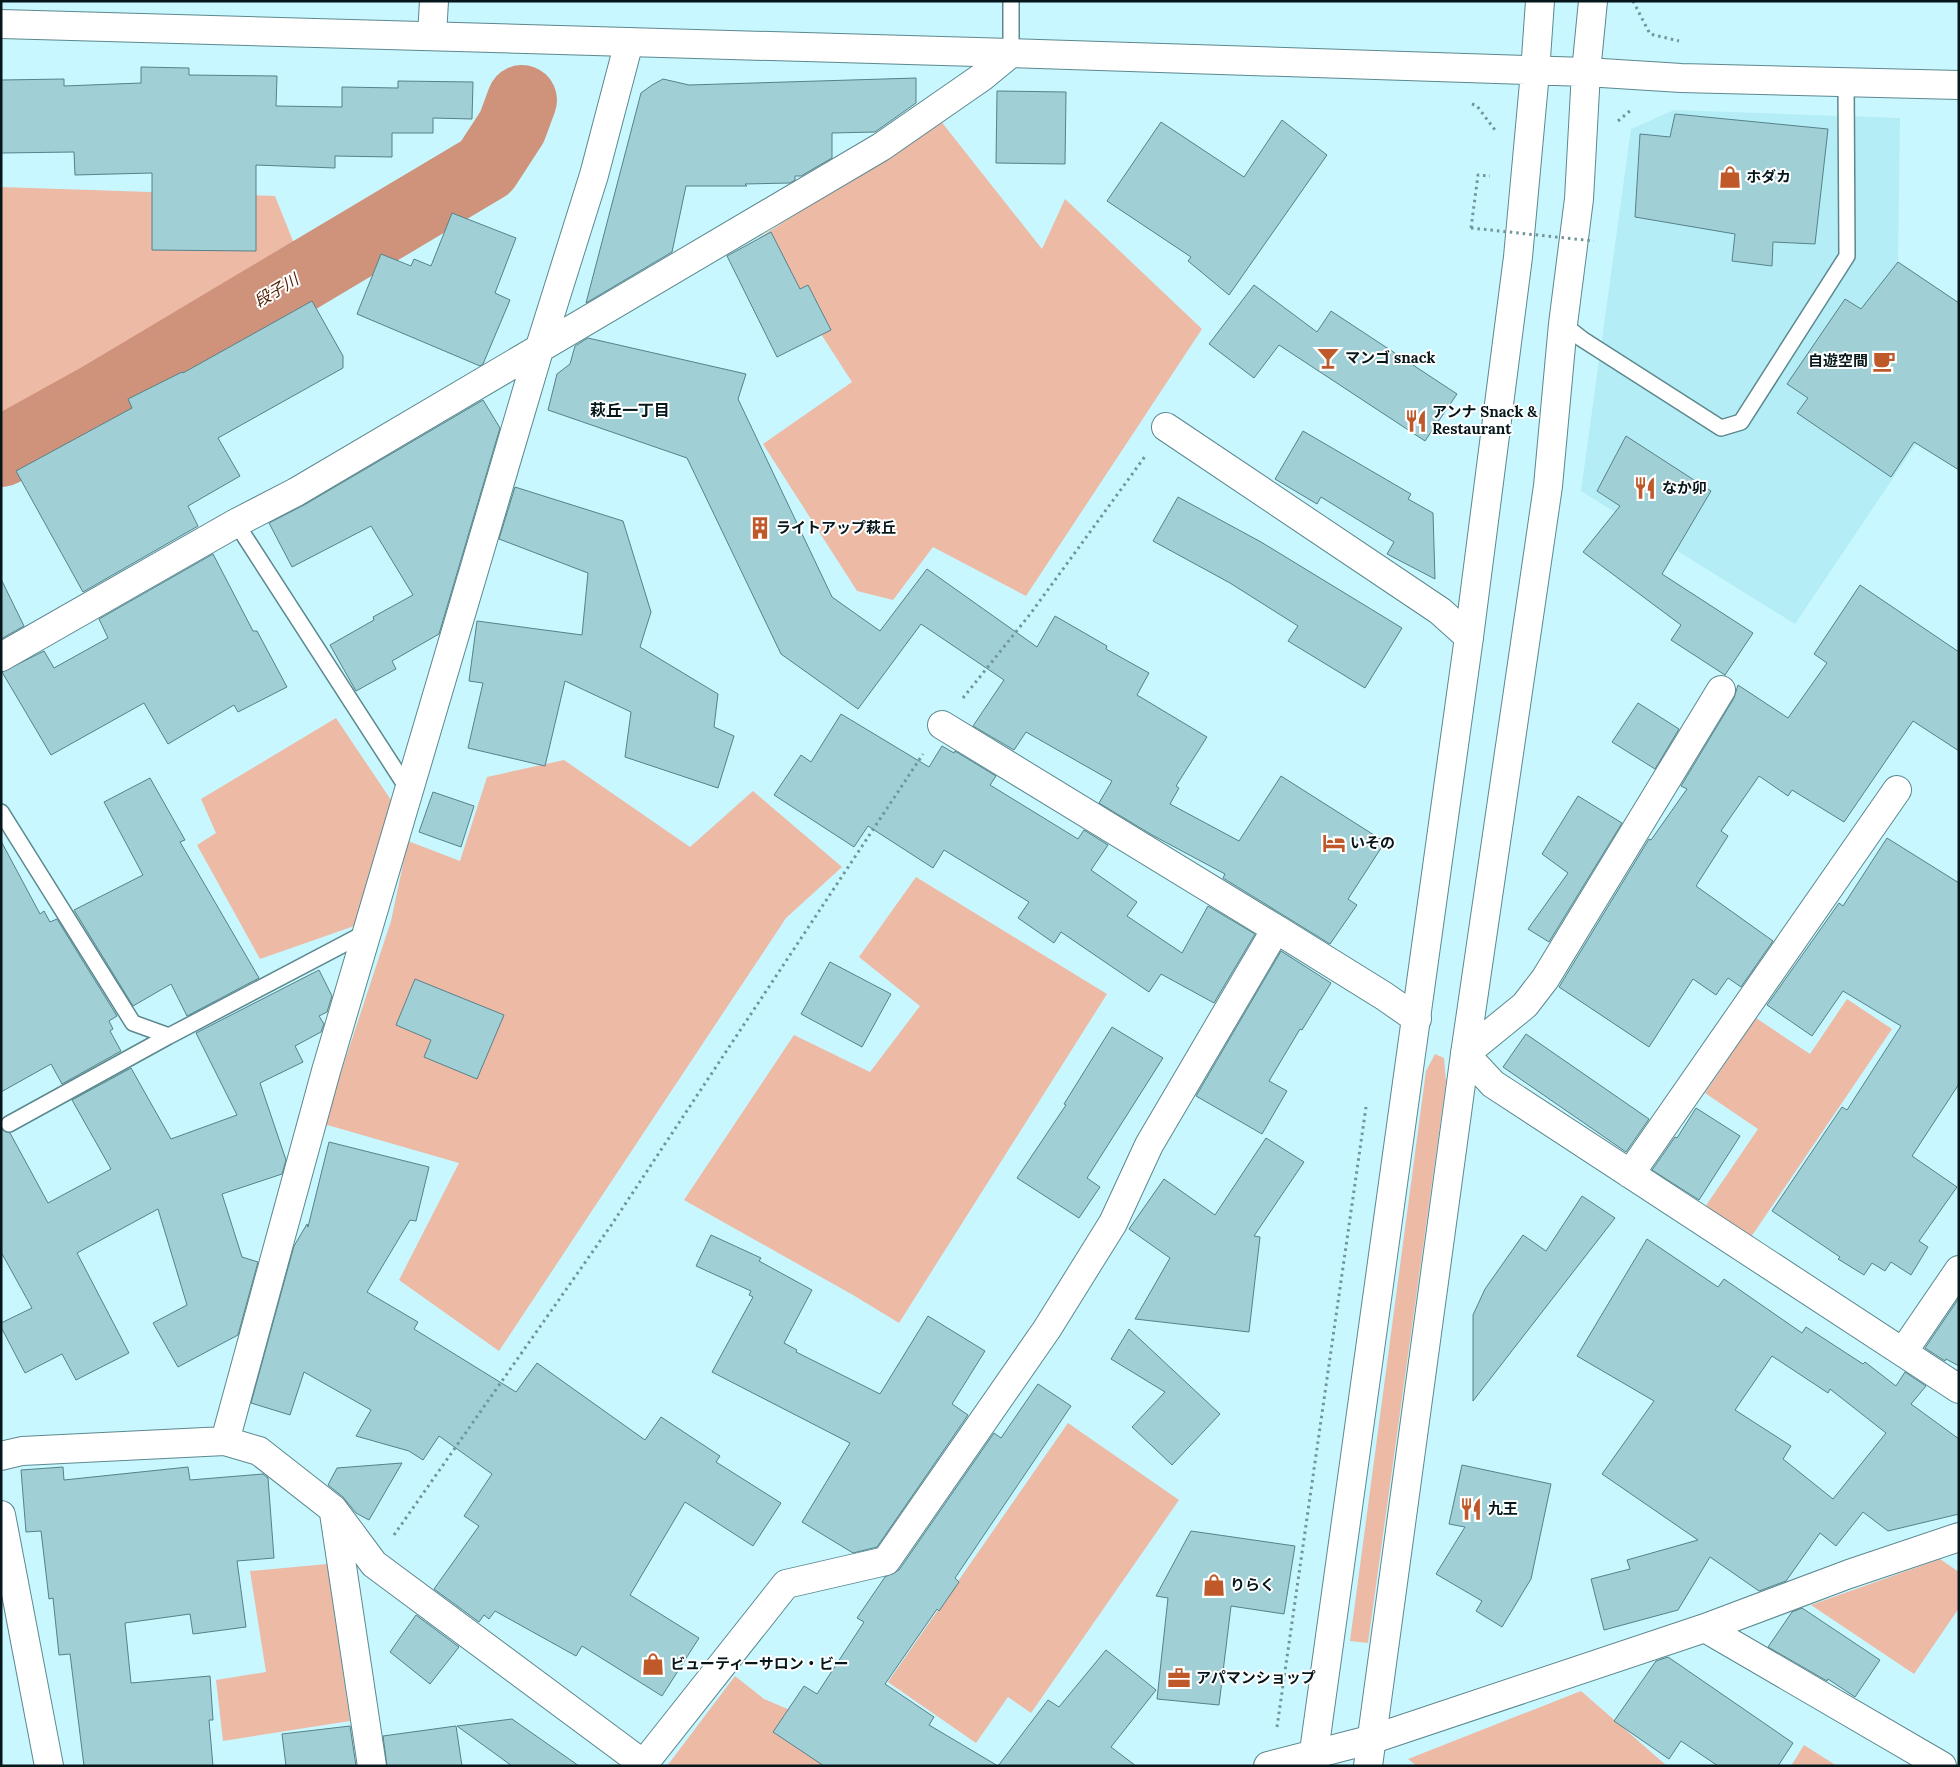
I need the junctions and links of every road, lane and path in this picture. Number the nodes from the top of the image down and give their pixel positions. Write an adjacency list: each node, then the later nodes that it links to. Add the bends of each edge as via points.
1 (434, 1): 6 (main road)
2 (1011, 1): 8 (lane)
3 (1540, 1): 9 (main road)
4 (1593, 1): 10 (main road)
5 (1, 24): 6 (main road)
6 (432, 35): 7 (main road)
7 (629, 42): 8 (main road); 24 (main road, via 594,175)
8 (1011, 53): 9 (main road); 24 (main road, via 881,148)
9 (1535, 72): 10 (main road); 27 (main road, via 1518,257)
10 (1586, 72): 11 (main road, via 1681,78); 23 (main road, via 1579,199)
11 (1846, 81): 12 (main road); 23 (lane, via 1847,256 1741,422 1721,428)
12 (1959, 85)
13 (1468, 103): 16 (path, via 1477,106 1496,131)
14 (1632, 109): 15 (path)
15 (1611, 127)
16 (1496, 139)
17 (1495, 177): 21 (path, bridge, via 1478,175 1471,228)
18 (1489, 226): 20 (path)
19 (1590, 232): 22 (path)
20 (1488, 236)
21 (1594, 241)
22 (1589, 251)
23 (1563, 324): 38 (main road, via 1548,486)
24 (539, 350): 26 (main road, via 296,492); 32 (main road)
25 (1166, 427): 27 (main road, via 1440,611); 30 (path, via 1031,613)
26 (236, 523): 28 (main road); 32 (lane)
27 (1469, 637): 36 (main road)
28 (1, 657)
29 (1721, 690): 38 (main road, via 1544,979 1525,1005)
30 (942, 725): 34 (main road); 50 (path, via 612,1224)
31 (1898, 790): 41 (main road)
32 (409, 791): 35 (main road)
33 (1, 812): 37 (lane, via 133,1023)
34 (1276, 929): 36 (main road); 54 (main road, via 1149,1144 1113,1223 1047,1328 886,1561 786,1584)
35 (368, 931): 37 (lane); 45 (main road, via 326,1071)
36 (1417, 1019): 53 (main road)
37 (169, 1036): 40 (lane)
38 (1465, 1054): 41 (main road, via 1493,1084); 52 (main road)
39 (1367, 1104): 55 (path)
40 (9, 1124)
41 (1630, 1174): 43 (main road)
42 (1959, 1270): 43 (main road)
43 (1903, 1352): 44 (main road)
44 (1959, 1389)
45 (225, 1441): 46 (main road, via 22,1451); 47 (main road, via 259,1451)
46 (1, 1456)
47 (333, 1509): 50 (main road); 57 (main road)
48 (1, 1515): 56 (main road)
49 (1959, 1538): 51 (main road, via 1849,1574)
50 (374, 1564): 54 (main road)
51 (1705, 1628): 52 (main road); 59 (main road)
52 (1373, 1739): 53 (main road); 58 (main road)
53 (1313, 1759): 55 (main road)
54 (644, 1765)
55 (1270, 1765)
56 (49, 1766)
57 (372, 1766)
58 (1368, 1766)
59 (1942, 1766)

